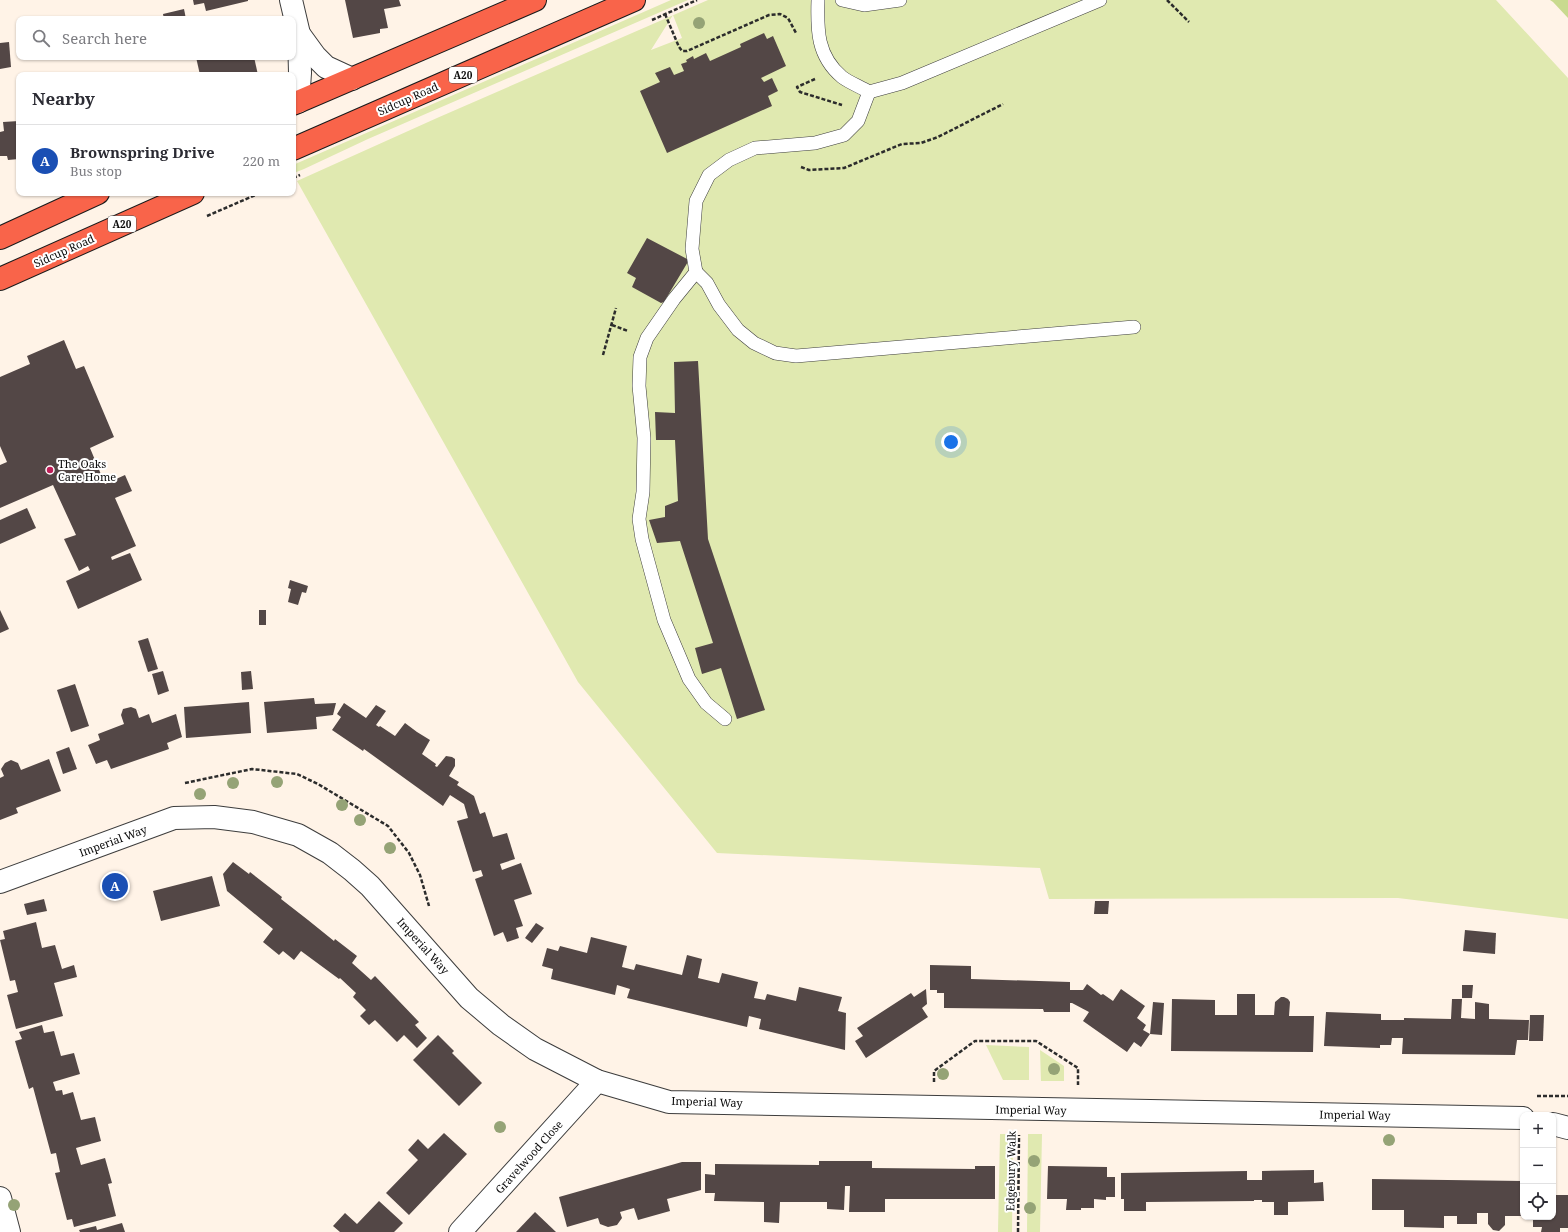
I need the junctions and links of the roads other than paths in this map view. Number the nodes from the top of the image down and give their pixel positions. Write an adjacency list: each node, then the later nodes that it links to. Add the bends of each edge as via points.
1 (292, 0): 8 (street)
2 (535, 0): 11 (highway)
3 (634, 0): 15 (highway, Sidcup Road / A20)
4 (818, 0): 12 (lane, via 817,30 825,58 842,77)
5 (842, 0): 6 (lane, via 864,5)
6 (900, 0)
7 (1100, 0): 12 (lane, via 902,83)
8 (295, 16)
9 (296, 19): 10 (street)
10 (299, 34): 11 (street, via 326,67); 13 (street, via 300,73)
11 (352, 79): 14 (highway)
12 (869, 92): 19 (lane, via 858,121 844,135 815,143 755,148 729,160 709,175 696,202 692,249)
13 (296, 97)
14 (296, 103)
15 (296, 148)
16 (91, 196): 18 (highway)
17 (186, 196): 20 (highway, Sidcup Road / A20)
18 (0, 238)
19 (696, 272): 21 (lane, via 707,283 738,330 754,343 776,353 796,356); 22 (lane, via 647,338 640,357 639,386 644,438 643,492 639,519 664,620 689,679 706,703)
20 (0, 279)
21 (1134, 327)
22 (726, 719)
23 (0, 882): 24 (street, Imperial Way, via 174,818 214,817 253,822 298,835 330,853 370,886 469,998 535,1049)
24 (597, 1082): 25 (street, Imperial Way, via 669,1102); 30 (street, Gravelwood Close)
25 (1520, 1118)
26 (1556, 1125): 27 (street)
27 (1568, 1128)
28 (0, 1198): 29 (street)
29 (9, 1232)
30 (460, 1232)

